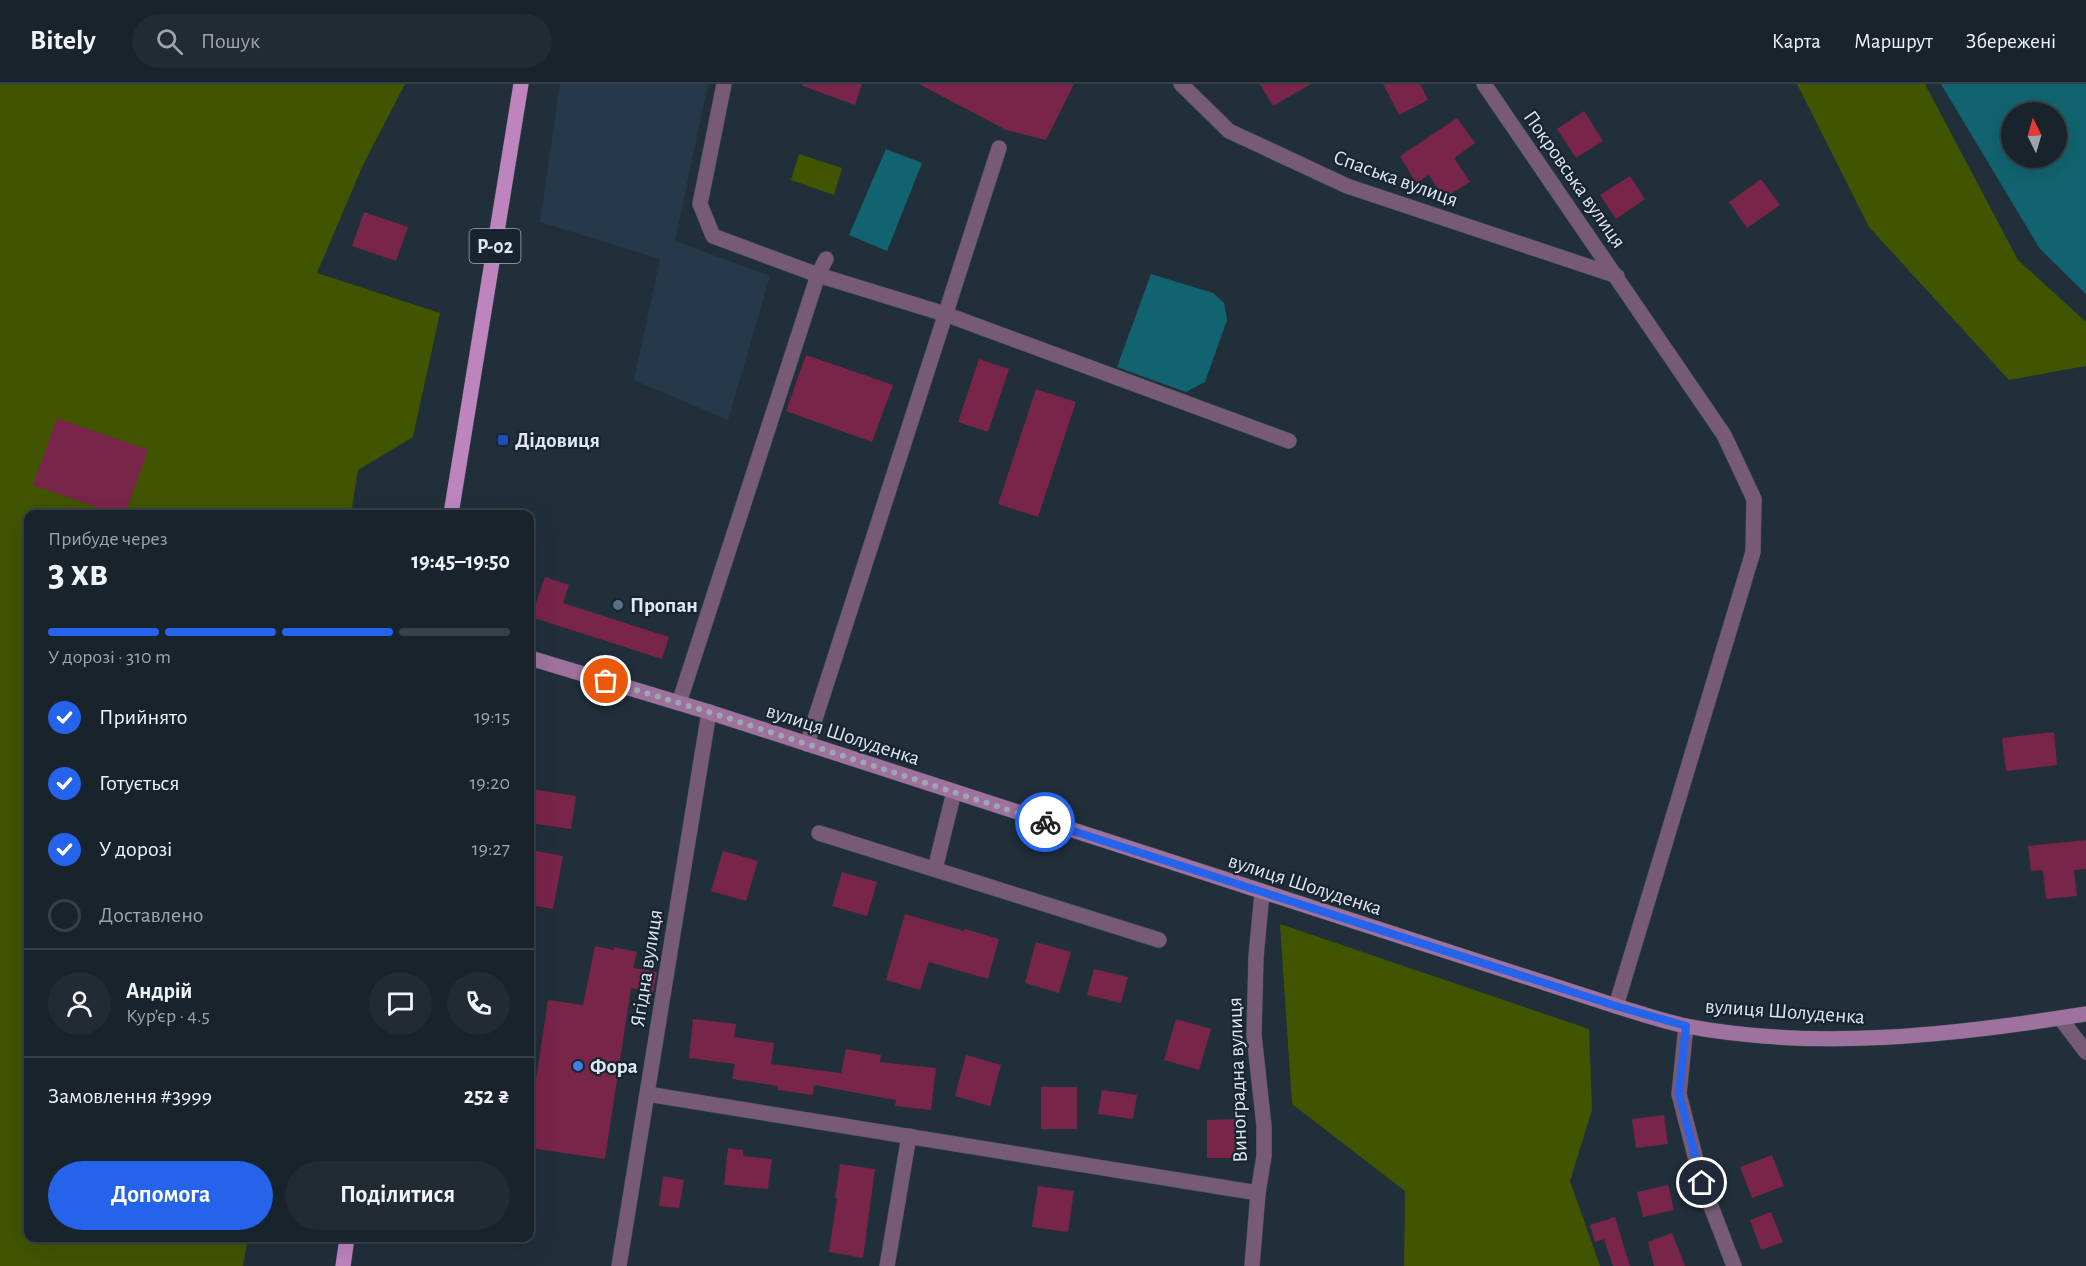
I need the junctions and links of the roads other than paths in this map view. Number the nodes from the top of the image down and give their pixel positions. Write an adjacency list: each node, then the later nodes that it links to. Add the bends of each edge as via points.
1 (521, 84): 11 (main road, Р-02)
2 (724, 84): 7 (street, via 700,204 713,236)
3 (1181, 84): 8 (street, Спаська вулиця, via 1229,131 1347,186)
4 (1484, 84): 8 (street, Покровська вулиця)
5 (999, 148): 9 (street)
6 (826, 260): 7 (street)
7 (819, 275): 9 (street); 13 (street)
8 (1617, 276): 21 (street, Покровська вулиця, via 1724,435 1754,499 1750,564)
9 (945, 314): 10 (street); 15 (street)
10 (1289, 441)
11 (452, 510)
12 (534, 659): 13 (main road, вулиця Шолуденка)
13 (679, 703): 14 (main road, вулиця Шолуденка)
14 (709, 712): 15 (main road, вулиця Шолуденка); 26 (street, Ягідна вулиця)
15 (807, 744): 16 (main road, вулиця Шолуденка)
16 (954, 792): 18 (street); 19 (main road, вулиця Шолуденка)
17 (819, 833): 18 (street)
18 (935, 869): 20 (street)
19 (1262, 892): 21 (main road, вулиця Шолуденка); 28 (street, Виноградна вулиця, via 1254,1035 1264,1126)
20 (1159, 940)
21 (1616, 1006): 24 (main road, вулиця Шолуденка)
22 (2086, 1014): 23 (main road, вулиця Шолуденка)
23 (2060, 1018): 24 (main road, вулиця Шолуденка, via 1959,1032 1843,1040); 25 (street)
24 (1686, 1026): 34 (street, via 1679,1094 1702,1183)
25 (2086, 1052)
26 (647, 1094): 27 (street); 31 (street, Ягідна вулиця)
27 (909, 1136): 28 (street); 32 (street)
28 (1258, 1193): 33 (street, Виноградна вулиця)
29 (346, 1242): 30 (main road)
30 (343, 1266)
31 (619, 1266)
32 (887, 1266)
33 (1252, 1266)
34 (1734, 1266)

